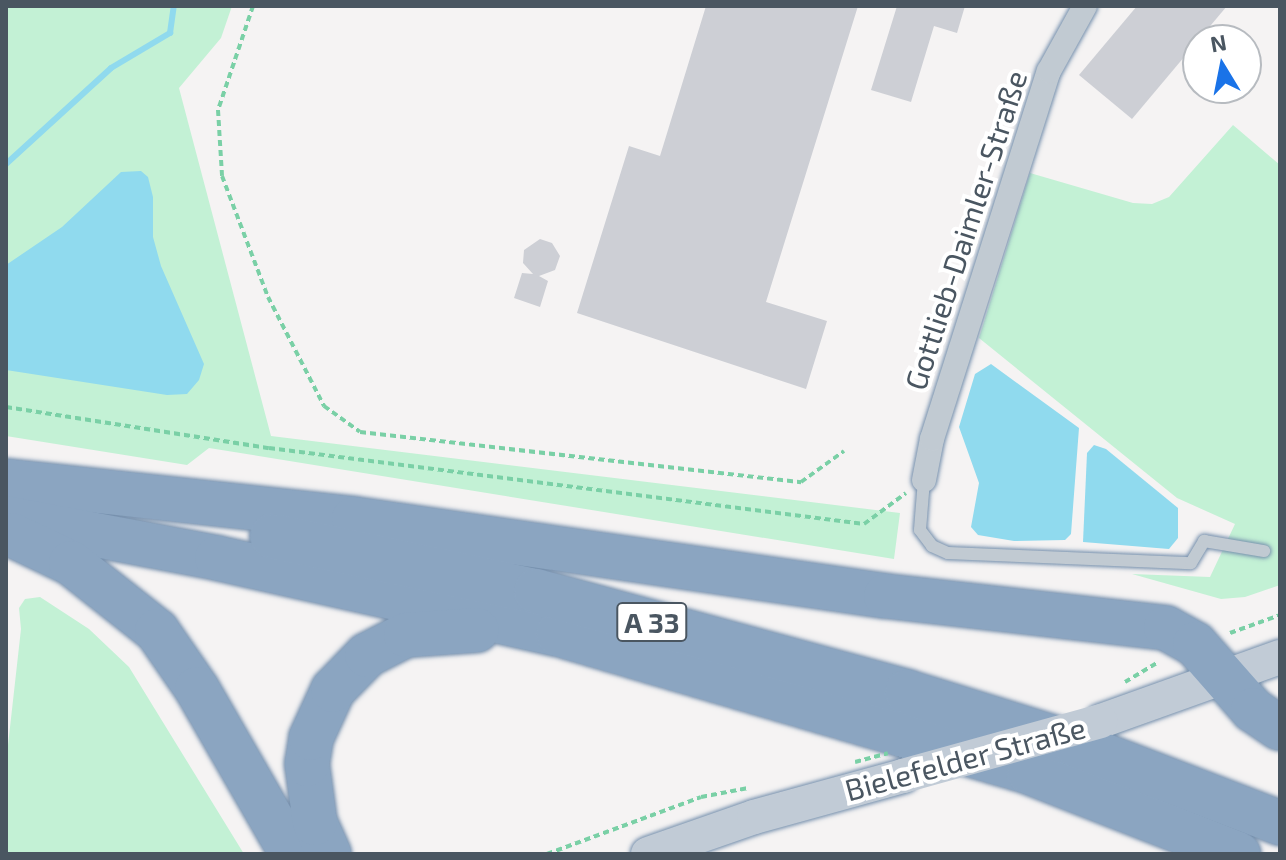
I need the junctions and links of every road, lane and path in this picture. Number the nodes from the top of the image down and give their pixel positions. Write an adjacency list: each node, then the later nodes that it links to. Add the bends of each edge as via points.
1 (253, 6): 4 (path, via 218,110 222,176 268,297 324,406 360,432 801,482)
2 (1085, 6): 5 (street, Gottlieb-Daimler-Straße, via 1049,71 1035,110 932,439)
3 (6, 407): 5 (path, via 269,448 864,524)
4 (844, 451)
5 (924, 480): 9 (lane, via 920,530 932,546 948,553 1191,563 1204,541)
6 (6, 481): 14 (highway, via 354,519 900,598 1131,621 1182,633); 20 (highway, A 33, via 437,568 644,619 1019,725)
7 (6, 518): 11 (highway, A 33, via 217,558)
8 (6, 532): 21 (highway, via 71,563 157,631 197,689)
9 (1264, 551)
10 (1280, 615): 14 (path)
11 (558, 634): 22 (highway, via 426,630 387,643 349,670 320,714 307,764 312,808); 25 (highway, A 33, via 1029,772)
12 (1280, 657): 14 (main road, Bielefelder Straße)
13 (1166, 658): 15 (path)
14 (1220, 658): 16 (highway); 24 (main road, Bielefelder Straße, bridge, via 1101,721 754,817)
15 (1120, 686)
16 (1280, 728)
17 (855, 762): 18 (path)
18 (841, 766)
19 (759, 786): 23 (path, via 701,797)
20 (1280, 823)
21 (292, 854)
22 (329, 854)
23 (547, 854)
24 (648, 854)
25 (1238, 854)

